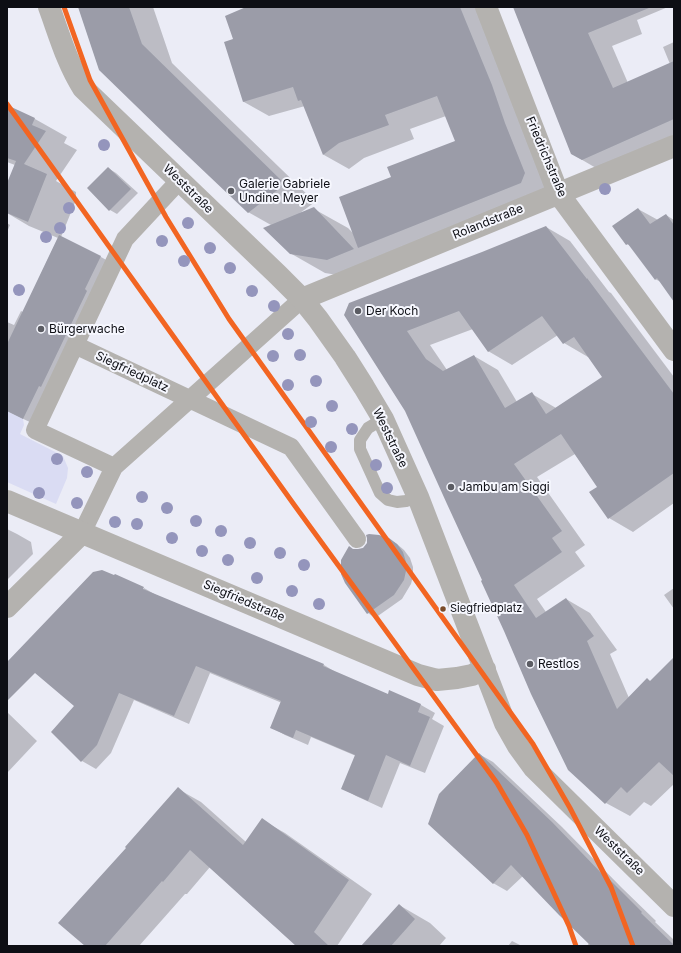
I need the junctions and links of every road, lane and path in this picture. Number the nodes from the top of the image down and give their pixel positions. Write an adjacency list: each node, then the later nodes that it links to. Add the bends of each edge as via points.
1 (49, 7): 4 (street, Weststraße, via 77,80)
2 (486, 7): 5 (street, Friedrichstraße)
3 (674, 146): 5 (street, Rolandstraße)
4 (179, 181): 6 (street, Weststraße); 7 (street, via 125,239)
5 (558, 193): 6 (street, Rolandstraße); 8 (street, Friedrichstraße)
6 (302, 299): 9 (street); 10 (street, Weststraße, via 345,357)
7 (75, 345): 9 (street, Siegfriedplatz); 11 (street, via 35,430)
8 (674, 350)
9 (190, 399): 11 (street); 15 (street, Siegfriedplatz, via 291,447)
10 (383, 419): 12 (street, Weststraße); 12 (lane, via 368,428 360,440 360,449 380,493 388,500 406,502)
11 (114, 467): 14 (street)
12 (418, 497): 17 (street, Weststraße)
13 (7, 501): 14 (street, Siegfriedstraße)
14 (82, 533): 16 (street); 17 (street, Siegfriedstraße, via 418,675 437,680 472,675)
15 (356, 539)
16 (7, 607)
17 (485, 670): 18 (street, Weststraße, via 505,723 534,768)
18 (674, 906)

